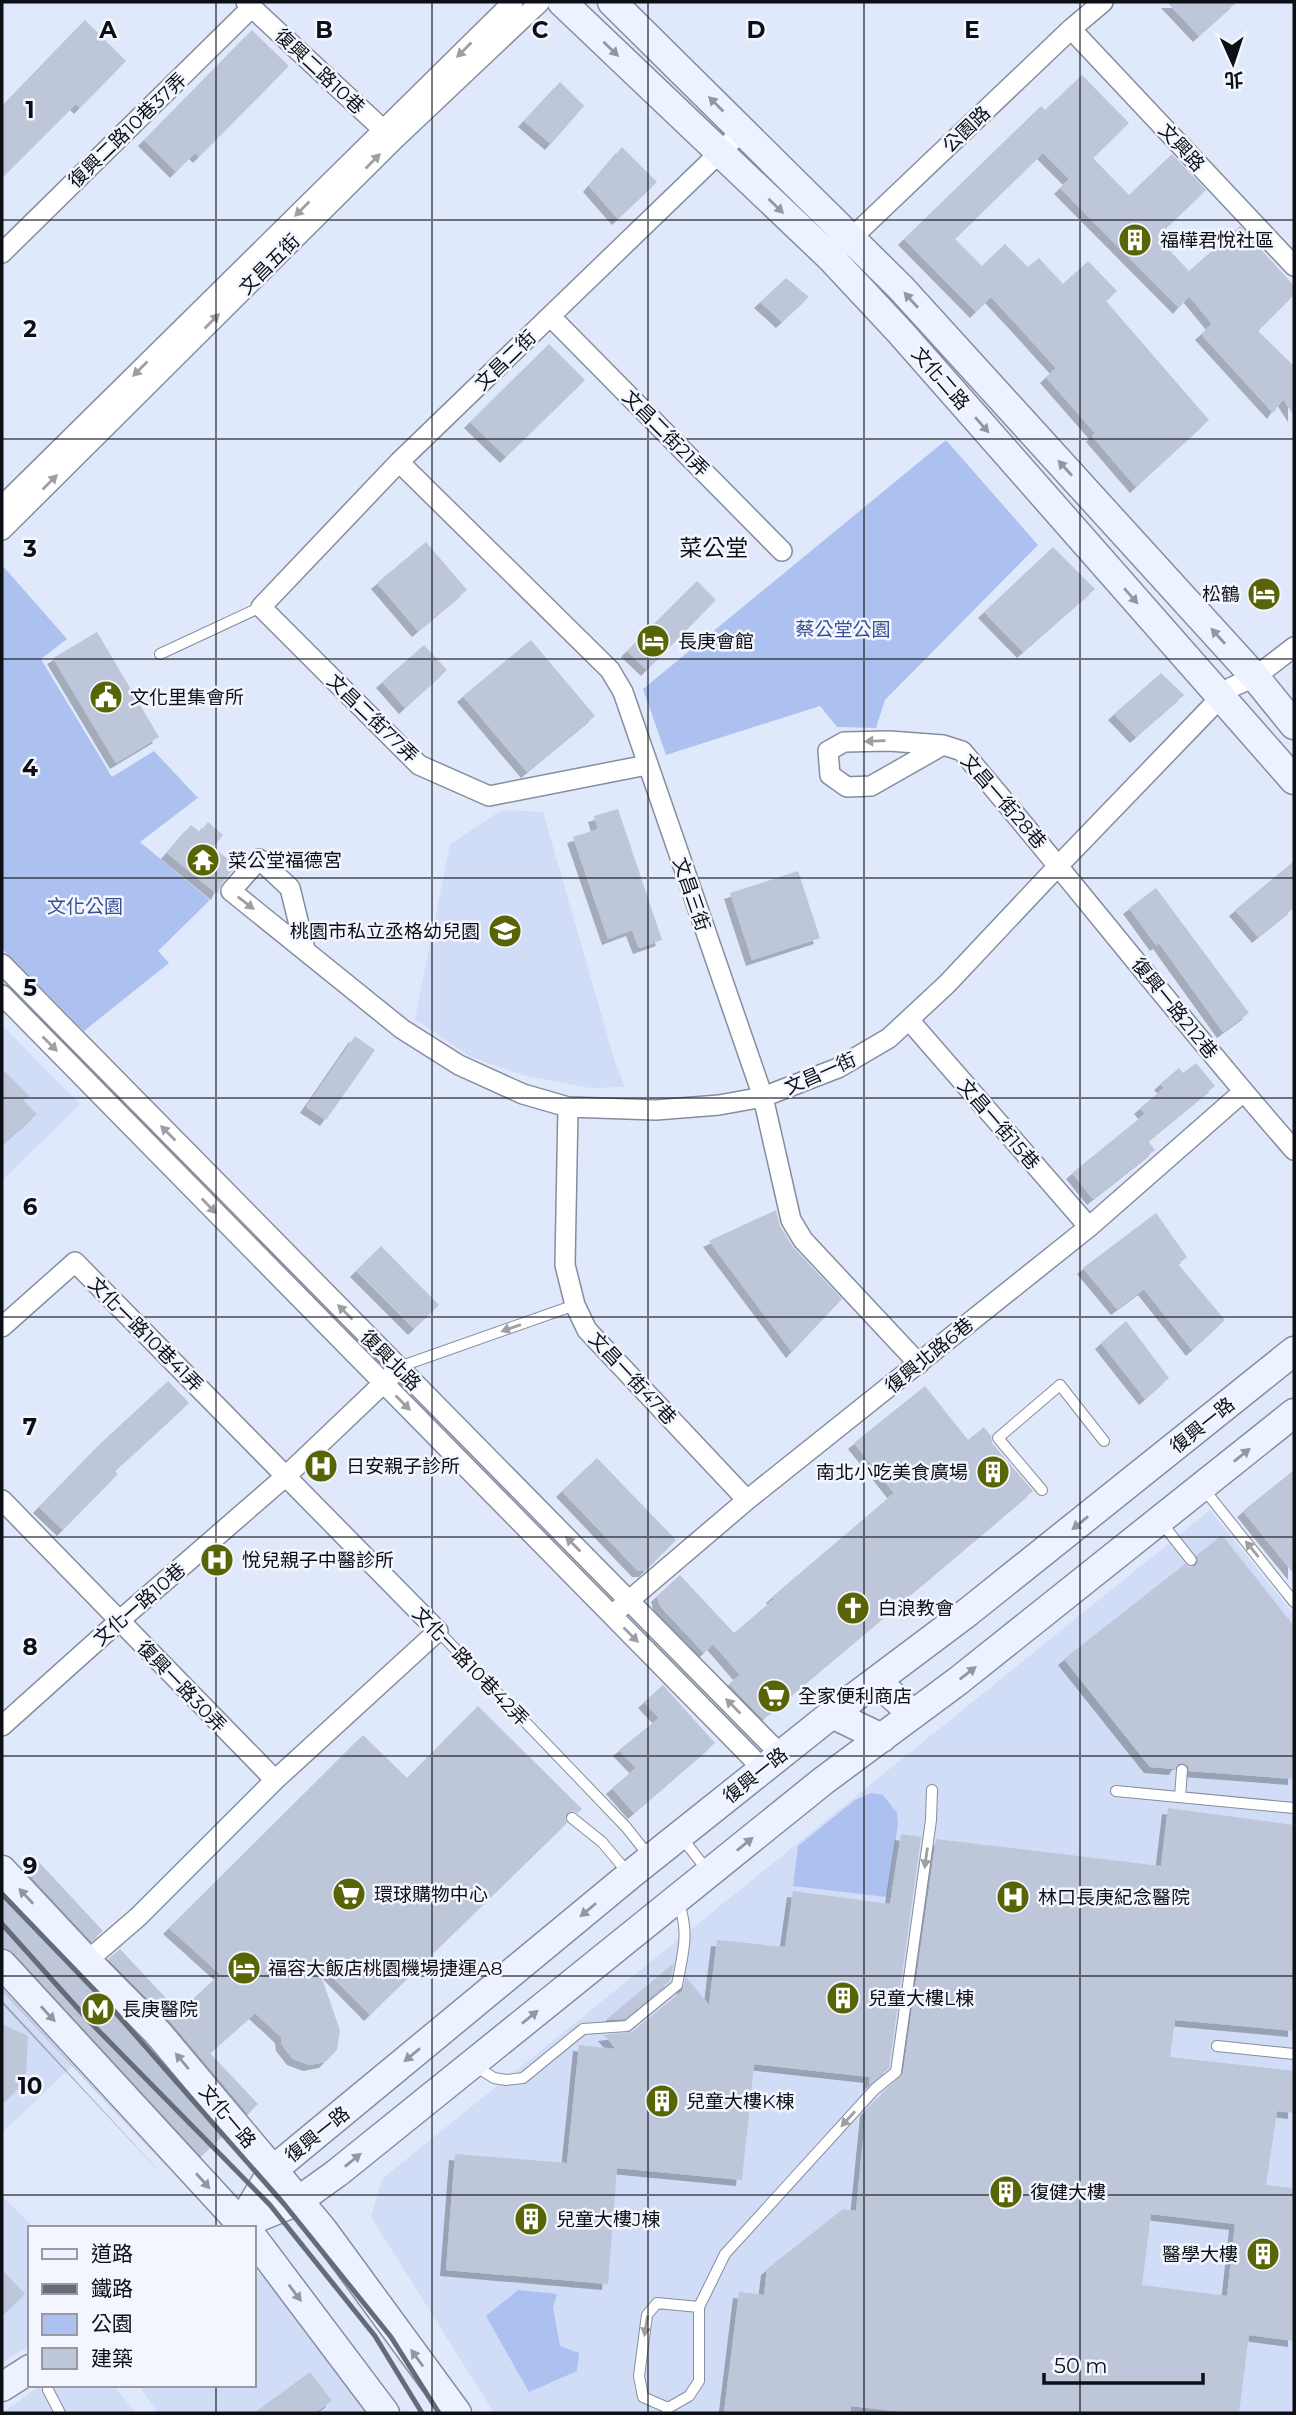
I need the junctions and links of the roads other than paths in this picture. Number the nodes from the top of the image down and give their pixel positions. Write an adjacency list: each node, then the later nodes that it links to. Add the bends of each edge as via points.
1 (513, 2): 9 (street, 文昌五街, one-way to 9)
2 (540, 2): 9 (street, 文昌五街)
3 (562, 2): 10 (main road, 文化二路, one-way to 10)
4 (612, 2): 8 (main road, 文化二路, one-way to 4)
5 (1103, 2): 7 (street, 公園路)
6 (249, 5): 9 (street, 復興二路10巷); 12 (street, 復興二路10巷37弄)
7 (1071, 29): 11 (street, 公園路); 13 (street, 文興路)
8 (742, 131): 10 (street, 文昌二街); 11 (main road, 文化二路)
9 (388, 135): 16 (street, 文昌五街, one-way to 16); 17 (street, 文昌五街, one-way to 9)
10 (721, 153): 11 (main road, 文化二路, one-way to 11); 14 (street, 文昌二街)
11 (840, 248): 22 (main road, 文化二路, one-way to 22, via 901,333); 22 (main road, 文化二路, one-way to 11, via 901,288)
12 (2, 253)
13 (1294, 265)
14 (550, 316): 15 (street, 文昌二街); 18 (street, 文昌二街21弄)
15 (399, 462): 19 (street, 文昌二街); 25 (street, 文昌三街, via 610,670 623,692)
16 (2, 506)
17 (4, 530)
18 (782, 551)
19 (267, 600): 21 (lane); 25 (street, 文昌二街77弄, via 419,765 489,796)
20 (1294, 647): 22 (street, 文昌一街)
21 (160, 654)
22 (1236, 687): 23 (main road, 文化二路); 26 (main road, 文化二路); 27 (street, 文昌一街)
23 (1294, 725)
24 (943, 745): 24 (street, one-way to 24, via 844,742 828,751 830,775 847,787 871,786); 27 (street, 文昌一街28巷, via 961,751)
25 (647, 765): 33 (street, 文昌三街)
26 (1294, 780)
27 (1059, 865): 31 (street, 文昌一街); 32 (street, 復興一路212巷)
28 (305, 949): 34 (street, 文昌一街, via 402,1029 459,1065 523,1094)
29 (2, 964): 36 (street, 復興北路, one-way to 29)
30 (2, 995): 37 (street, 復興北路, one-way to 37)
31 (909, 1020): 33 (street, 文昌一街, via 889,1038 838,1068); 38 (street, 文昌一街15巷)
32 (1243, 1092): 35 (street, 復興一路212巷); 38 (street, 復興北路6巷)
33 (763, 1097): 34 (street, 文昌一街, via 656,1110); 42 (street, 文昌三街, via 792,1220 803,1240)
34 (568, 1107): 39 (street, 文昌一街47巷, via 565,1265)
35 (1294, 1150)
36 (193, 1158): 37 (street); 43 (street, 復興北路, one-way to 36)
37 (178, 1174): 44 (street, 復興北路, one-way to 44)
38 (1089, 1227): 42 (street, 復興北路6巷)
39 (575, 1306): 43 (lane, one-way to 43); 53 (street, 文昌一街47巷, via 587,1330)
40 (2, 1327): 49 (street, 文化一路10巷41弄, via 75,1262)
41 (1294, 1351): 61 (main road, 復興一路, one-way to 61)
42 (919, 1364): 53 (street, 復興北路6巷)
43 (398, 1367): 44 (street, 文化一路10巷); 47 (street, 復興北路)
44 (384, 1384): 48 (street, 復興北路, one-way to 48); 49 (street, 文化一路10巷)
45 (1294, 1413): 50 (main road, one-way to 45)
46 (1104, 1441): 51 (lane, via 1060,1385 998,1438)
47 (477, 1447): 48 (street); 56 (street, 復興北路, one-way to 47)
48 (461, 1463): 58 (street, 復興北路)
49 (286, 1476): 59 (street, 文化一路10巷); 60 (street, 文化一路10巷42弄)
50 (1202, 1488): 54 (main road); 57 (lane, one-way to 50)
51 (1042, 1490)
52 (2, 1500): 59 (street, 復興一路30弄)
53 (747, 1500): 56 (street, 復興北路6巷)
54 (1160, 1521): 55 (lane); 63 (main road, one-way to 54)
55 (1191, 1560)
56 (628, 1600): 58 (street, 復興北路6巷); 66 (street, 復興北路, one-way to 56)
57 (1294, 1602)
58 (611, 1615): 66 (street, 復興北路, one-way to 66)
59 (119, 1621): 64 (street, 文化一路10巷); 68 (street, 復興一路30弄)
60 (438, 1632): 68 (street); 75 (lane, 文化一路10巷42弄, via 626,1827)
61 (876, 1681): 62 (main road, 復興一路); 63 (main road)
62 (832, 1714): 65 (main road); 66 (main road, 復興一路)
63 (913, 1714): 65 (main road)
64 (2, 1727)
65 (882, 1738): 77 (main road, one-way to 65)
66 (772, 1762): 74 (main road, 復興一路)
67 (1182, 1770): 71 (lane)
68 (275, 1780): 79 (street, via 138,1917)
69 (932, 1790): 90 (lane, one-way to 90, via 932,1820 896,2072 875,2089 725,2254)
70 (1116, 1791): 71 (lane)
71 (1180, 1797): 72 (lane)
72 (1294, 1808)
73 (572, 1818): 75 (lane)
74 (680, 1836): 75 (main road, 復興一路); 77 (lane)
75 (641, 1867): 84 (main road, 復興一路, one-way to 84)
76 (2, 1870): 79 (main road, 文化一路, one-way to 76)
77 (709, 1873): 78 (main road)
78 (677, 1899): 83 (main road, one-way to 78); 83 (lane, via 686,1932 677,1985 627,2026 583,2029 523,2078 494,2078)
79 (87, 1961): 84 (main road, 文化一路, one-way to 79, via 158,2033)
80 (2, 1964): 86 (main road, one-way to 86)
81 (1217, 2046): 82 (lane)
82 (1294, 2054)
83 (471, 2064): 85 (main road, one-way to 83)
84 (273, 2170): 85 (main road, 文化一路); 87 (main road, 復興一路)
85 (299, 2201): 88 (main road); 97 (main road, 文化一路, one-way to 85)
86 (241, 2226)
87 (245, 2226)
88 (250, 2226)
89 (256, 2245): 96 (main road, one-way to 96)
90 (699, 2307): 94 (lane, via 699,2381 689,2396); 94 (lane, one-way to 94, via 657,2303 647,2315 639,2376 643,2397)
91 (28, 2370): 92 (main road)
92 (2, 2387)
93 (48, 2390): 95 (lane)
94 (668, 2411)
95 (60, 2413)
96 (385, 2413)
97 (457, 2413)

